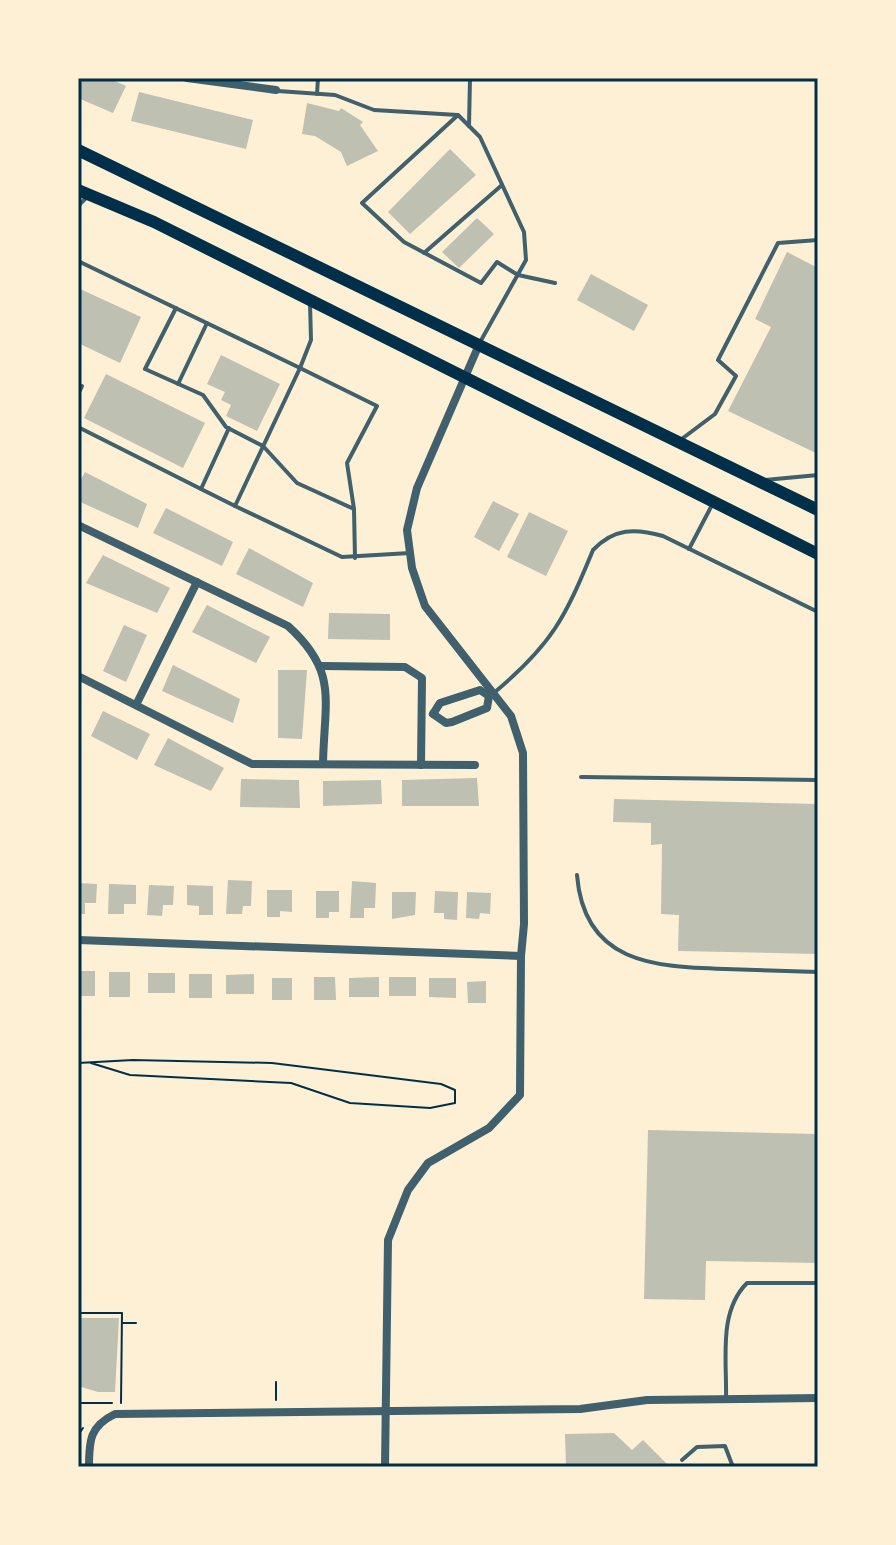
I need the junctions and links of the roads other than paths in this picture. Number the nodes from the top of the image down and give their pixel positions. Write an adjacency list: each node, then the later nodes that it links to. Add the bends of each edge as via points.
1 (187, 78): 4 (street)
2 (318, 78): 5 (lane)
3 (470, 78): 7 (lane)
4 (276, 90): 5 (lane)
5 (317, 94): 6 (lane, via 374,110)
6 (458, 115): 7 (lane); 13 (lane, via 362,203)
7 (469, 126): 9 (lane, via 480,137)
8 (78, 150): 20 (main road)
9 (502, 185): 13 (lane); 15 (lane, via 524,232 526,260)
10 (84, 192): 11 (lane); 17 (main road)
11 (78, 206)
12 (818, 240): 28 (lane, via 778,243 718,360 736,376 715,414)
13 (424, 253): 15 (lane, via 481,283 497,262)
14 (78, 261): 18 (lane)
15 (518, 275): 16 (lane); 20 (lane)
16 (555, 283)
17 (310, 301): 21 (lane, via 311,340); 22 (main road)
18 (176, 308): 19 (lane); 23 (lane, via 145,369)
19 (207, 323): 21 (lane); 23 (lane)
20 (478, 347): 22 (street); 28 (main road)
21 (300, 368): 29 (lane); 35 (lane, via 377,406 347,463)
22 (463, 379): 33 (main road); 39 (street, via 417,488 407,530)
23 (178, 384): 27 (lane, via 203,395)
24 (82, 386): 25 (lane)
25 (78, 394)
26 (78, 427): 32 (lane)
27 (229, 428): 29 (lane); 32 (lane)
28 (677, 443): 31 (main road)
29 (263, 446): 34 (lane); 35 (lane, via 297,483)
30 (818, 475): 31 (lane)
31 (756, 481): 36 (main road)
32 (201, 489): 34 (lane)
33 (713, 503): 38 (lane); 40 (main road)
34 (235, 506): 41 (lane, via 342,557)
35 (354, 509): 41 (lane)
36 (818, 510)
37 (78, 525): 42 (street)
38 (689, 549): 43 (lane); 46 (lane, via 644,530 625,530 604,539 593,550 550,639)
39 (410, 553): 41 (lane); 46 (street, via 425,606)
40 (818, 554)
41 (355, 558)
42 (197, 582): 44 (street, via 288,626); 48 (street)
43 (818, 612)
44 (322, 666): 50 (street, via 405,667 422,678); 52 (street)
45 (78, 676): 48 (street)
46 (492, 694): 47 (street, via 480,690); 51 (street, via 487,708); 59 (street, via 511,716 523,753)
47 (462, 698): 49 (street, via 440,703); 51 (street)
48 (136, 705): 52 (street, via 252,764)
49 (433, 714): 50 (street); 51 (street, via 446,723)
50 (422, 715): 53 (street)
51 (469, 716)
52 (323, 764): 53 (street)
53 (421, 765): 54 (street)
54 (475, 765)
55 (581, 777): 56 (lane)
56 (818, 780)
57 (577, 875): 60 (lane, via 581,903 593,927 612,947 641,962)
58 (78, 940): 59 (street)
59 (521, 956): 64 (street, via 520,1095 489,1128 428,1163 408,1190 388,1240)
60 (818, 972)
61 (818, 1283): 62 (lane, via 747,1283 735,1295 727,1311)
62 (726, 1398): 63 (street); 64 (street, via 580,1409)
63 (818, 1398)
64 (384, 1413): 66 (street, via 115,1414 91,1431); 67 (street)
65 (682, 1460): 68 (lane, via 697,1447 725,1446)
66 (89, 1467)
67 (385, 1467)
68 (733, 1467)

